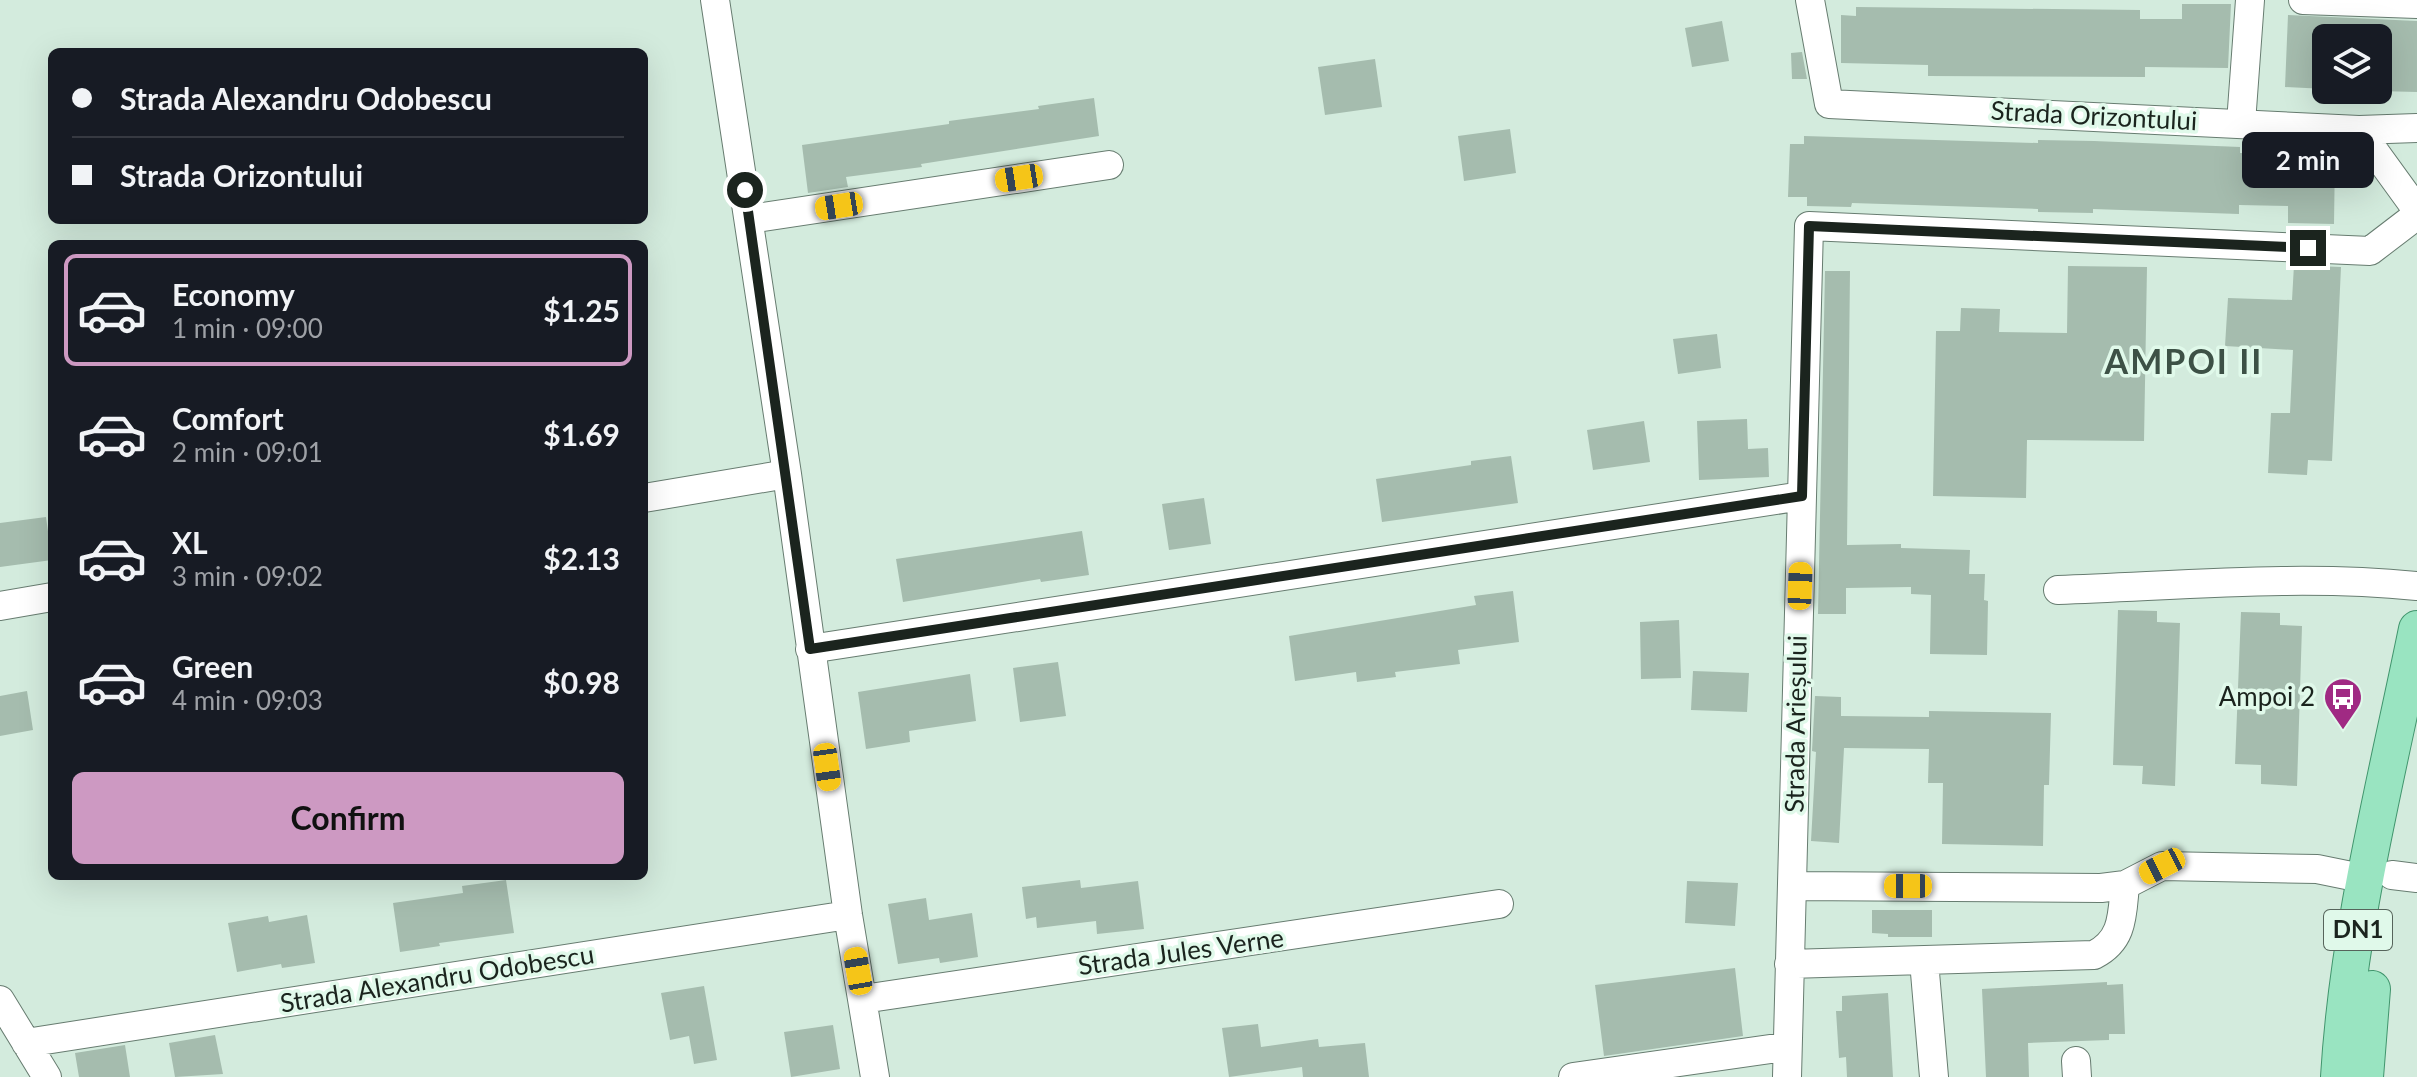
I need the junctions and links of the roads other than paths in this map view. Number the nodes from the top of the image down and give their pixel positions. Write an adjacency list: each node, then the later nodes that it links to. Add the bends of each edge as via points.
1 (715, 0): 11 (street)
2 (1810, 0): 6 (street, Strada Orizontului, via 1829,104)
3 (2250, 0): 6 (street)
4 (2303, 0): 5 (street)
5 (2417, 4)
6 (2241, 123): 8 (street, Strada Orizontului)
7 (2417, 128): 8 (street, Strada Orizontului)
8 (2359, 130): 10 (street)
9 (1109, 165): 11 (street)
10 (2417, 212): 13 (street, Strada Arieșului, via 2370,251 1809,226)
11 (750, 219): 12 (street)
12 (787, 474): 14 (street); 20 (street)
13 (1802, 496): 20 (street); 24 (street, Strada Arieșului)
14 (648, 497)
15 (2417, 586): 16 (street, via 2320,581)
16 (2058, 590)
17 (48, 598): 18 (street)
18 (0, 606)
19 (2417, 629): 22 (main road, DN1)
20 (810, 649): 26 (street)
21 (2417, 748): 22 (main road, DN1)
22 (2392, 877): 23 (street, via 2317,869 2162,866); 38 (main road, DN1, via 2344,1012); 39 (main road, DN1, via 2368,1012)
23 (2125, 885): 24 (street); 27 (street, via 2117,937 2094,955)
24 (1792, 886): 28 (street, Strada Arieșului)
25 (1499, 904): 29 (street, Strada Jules Verne)
26 (848, 915): 29 (street); 31 (street, Strada Alexandru Odobescu)
27 (1924, 961): 28 (street); 37 (street)
28 (1789, 964): 32 (street, Strada Arieșului)
29 (863, 999): 34 (street)
30 (0, 1000): 31 (street)
31 (26, 1043): 33 (street)
32 (1785, 1047): 35 (street); 36 (street, Strada Arieșului)
33 (47, 1077)
34 (875, 1077)
35 (1573, 1077)
36 (1787, 1077)
37 (1934, 1077)
38 (2339, 1077)
39 (2365, 1077)

